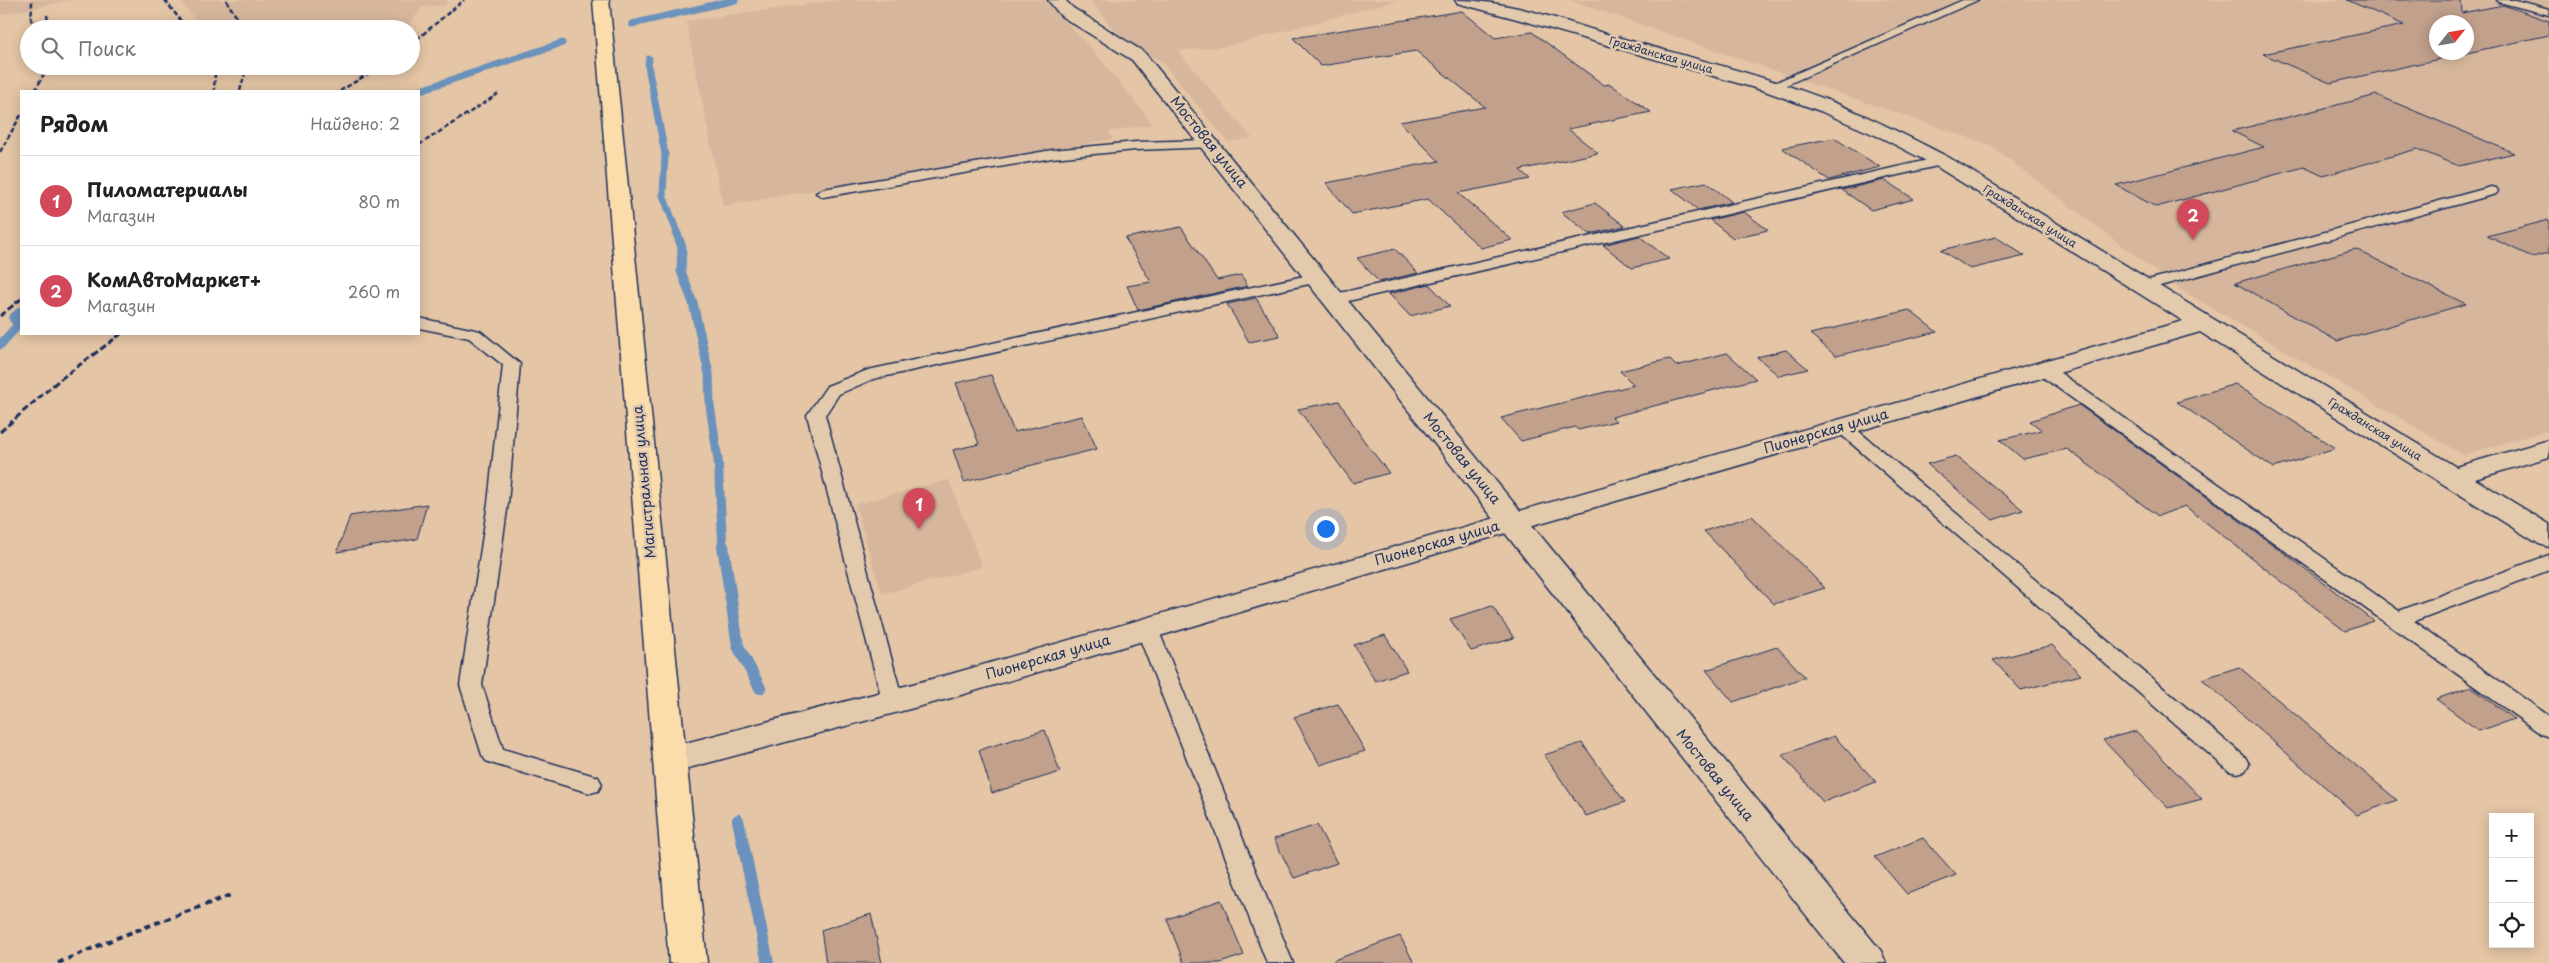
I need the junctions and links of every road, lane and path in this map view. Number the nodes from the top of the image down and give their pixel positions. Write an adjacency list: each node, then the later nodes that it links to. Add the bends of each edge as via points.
1 (601, 0): 28 (main road, Магистральная улица)
2 (1056, 0): 8 (street, Мостовая улица, via 1067,12 1138,56)
3 (1464, 0): 7 (street, Гражданская улица)
4 (1972, 0): 7 (lane)
5 (2503, 0): 6 (lane)
6 (2549, 12)
7 (1771, 87): 9 (street, Гражданская улица, via 1891,135)
8 (1210, 144): 11 (lane, via 1136,146 1052,154); 12 (street, Мостовая улица)
9 (1941, 161): 13 (street, Гражданская улица); 14 (lane)
10 (2490, 191): 13 (lane)
11 (823, 193)
12 (1318, 278): 14 (street, Мостовая улица); 26 (lane, via 868,375 833,390 816,415)
13 (2143, 286): 16 (street, Гражданская улица)
14 (1335, 299): 21 (street, Мостовая улица)
15 (420, 323): 30 (lane, via 474,334 512,364 498,503 470,685 494,755)
16 (2203, 323): 17 (street, Пионерская улица); 20 (street, Гражданская улица)
17 (2043, 369): 18 (street, Пионерская улица); 24 (lane)
18 (1843, 427): 21 (street, Пионерская улица); 29 (lane)
19 (2549, 448): 20 (street)
20 (2452, 477): 22 (street, Гражданская улица)
21 (1513, 521): 25 (street, Пионерская улица); 35 (street, Мостовая улица)
22 (2549, 537)
23 (2549, 562): 24 (lane)
24 (2396, 620): 27 (lane)
25 (1147, 629): 26 (street, Пионерская улица); 34 (lane)
26 (892, 701): 28 (street, Пионерская улица)
27 (2549, 728)
28 (670, 760): 33 (main road, Магистральная улица)
29 (2237, 764)
30 (590, 784)
31 (231, 895): 32 (path)
32 (58, 963)
33 (688, 963)
34 (1280, 963)
35 (1866, 963)

